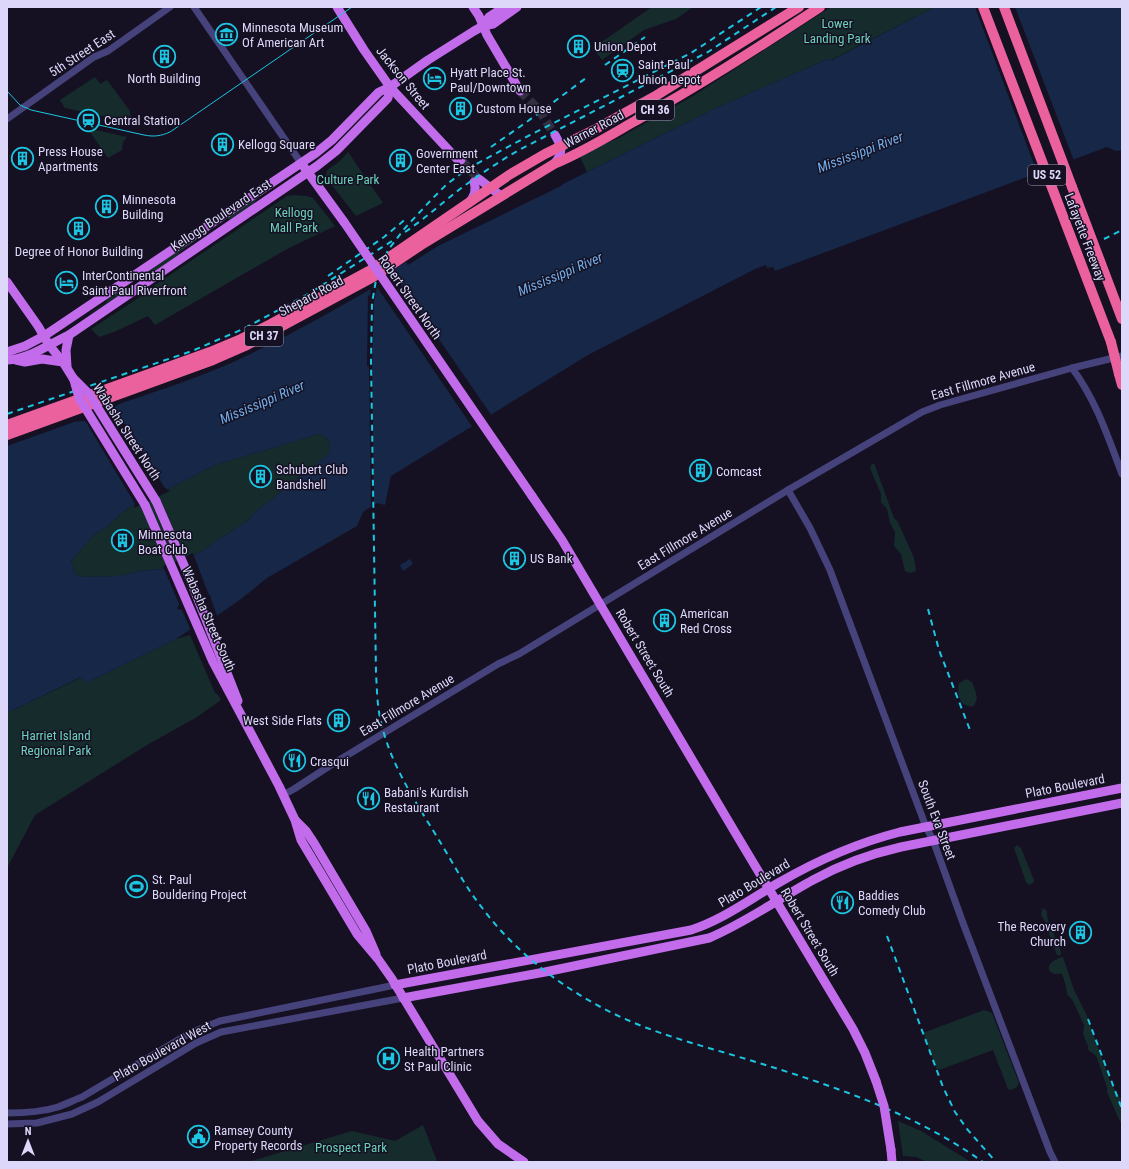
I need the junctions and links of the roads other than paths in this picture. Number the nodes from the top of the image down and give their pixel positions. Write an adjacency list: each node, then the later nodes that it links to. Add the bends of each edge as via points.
1 (170, 7): 14 (street, 5th Street East)
2 (194, 7): 18 (street, Robert Street North)
3 (337, 7): 12 (main road, Jackson Street)
4 (473, 7): 11 (main road)
5 (504, 7): 11 (main road, Kellogg Boulevard East, via 489,17)
6 (517, 7): 11 (main road, Kellogg Boulevard East, via 493,24)
7 (799, 7): 16 (highway, Warner Road / CH 36, via 657,95)
8 (820, 7): 19 (highway, Warner Road / CH 36, via 714,76 577,154)
9 (983, 7): 34 (highway, Lafayette Freeway / US 52, bridge, via 1111,342)
10 (1004, 7): 25 (highway, Lafayette Freeway / US 52, bridge)
11 (483, 26): 12 (main road, Kellogg Boulevard East); 13 (main road)
12 (390, 87): 17 (main road, Jackson Street); 18 (main road, Kellogg Boulevard East, via 379,92 332,140); 20 (main road, Kellogg Boulevard East, via 388,98 336,151)
13 (520, 91)
14 (7, 119)
15 (555, 135): 16 (main road)
16 (561, 147): 19 (main road, via 560,158); 21 (highway, Warner Road / CH 37)
17 (459, 161)
18 (301, 163): 20 (main road, Robert Street North); 27 (main road, Kellogg Boulevard East)
19 (554, 164): 22 (highway, Warner Road / CH 37)
20 (308, 172): 26 (main road, Kellogg Boulevard East); 43 (main road, Robert Street North, bridge, via 555,529)
21 (490, 188): 22 (main road); 23 (highway, Shepard Road / CH 37); 23 (main road, via 476,181 474,195)
22 (501, 196): 38 (highway, Shepard Road / CH 37, via 373,277 245,346)
23 (468, 204): 37 (highway, Shepard Road / CH 37, via 369,271 241,339)
24 (7, 282): 27 (main road, Wabasha Street North)
25 (1122, 319)
26 (69, 335): 28 (main road, Kellogg Boulevard East); 32 (main road)
27 (44, 336): 28 (main road, Wabasha Street North); 29 (main road, Kellogg Boulevard East)
28 (49, 345): 31 (main road, Kellogg Boulevard East, via 32,354); 32 (main road, Wabasha Street North)
29 (7, 352)
30 (1122, 356): 33 (street, East Fillmore Avenue)
31 (10, 360): 32 (main road, via 25,362 42,359)
32 (65, 366): 35 (main road, Wabasha Street North)
33 (1072, 368): 39 (street, via 1098,413); 40 (street, East Fillmore Avenue, via 932,408)
34 (1120, 373): 36 (highway, Lafayette Freeway)
35 (73, 378): 41 (main road, Wabasha Street North, bridge, via 89,394); 42 (main road, Wabasha Street North, bridge, via 79,398)
36 (1122, 386)
37 (7, 425)
38 (7, 435)
39 (1122, 474)
40 (788, 490): 43 (street, East Fillmore Avenue); 48 (street, South Eva Street, via 830,570)
41 (156, 501): 44 (main road, Wabasha Street South, via 222,658)
42 (145, 505): 44 (main road, Wabasha Street South, via 213,662)
43 (600, 604): 46 (street, East Fillmore Avenue); 50 (main road, Robert Street South)
44 (244, 719): 46 (main road, Wabasha Street South)
45 (1122, 788): 48 (main road, Plato Boulevard)
46 (283, 794): 52 (main road, Wabasha Street South, via 296,820 301,840 357,934)
47 (1122, 803): 49 (main road, Plato Boulevard)
48 (926, 827): 49 (street, South Eva Street); 50 (main road, Plato Boulevard, via 859,844 820,861)
49 (933, 840): 51 (main road, Plato Boulevard, via 868,856 830,871); 58 (street, South Eva Street)
50 (768, 889): 51 (main road, Robert Street South); 52 (main road, Plato Boulevard, via 731,912 691,930)
51 (776, 901): 53 (main road, Plato Boulevard, via 709,938); 57 (main road, Robert Street South, bridge, via 865,1053 884,1106)
52 (395, 985): 53 (main road, Wabasha Street South); 54 (street, Plato Boulevard West, via 220,1021 190,1033 82,1097 43,1110)
53 (404, 998): 55 (street, Plato Boulevard West, via 221,1032 196,1043 98,1102 72,1114 37,1123); 56 (main road, Wabasha Street South, via 478,1121 498,1144)
54 (7, 1113)
55 (7, 1124)
56 (524, 1162)
57 (892, 1162)
58 (1055, 1162)

